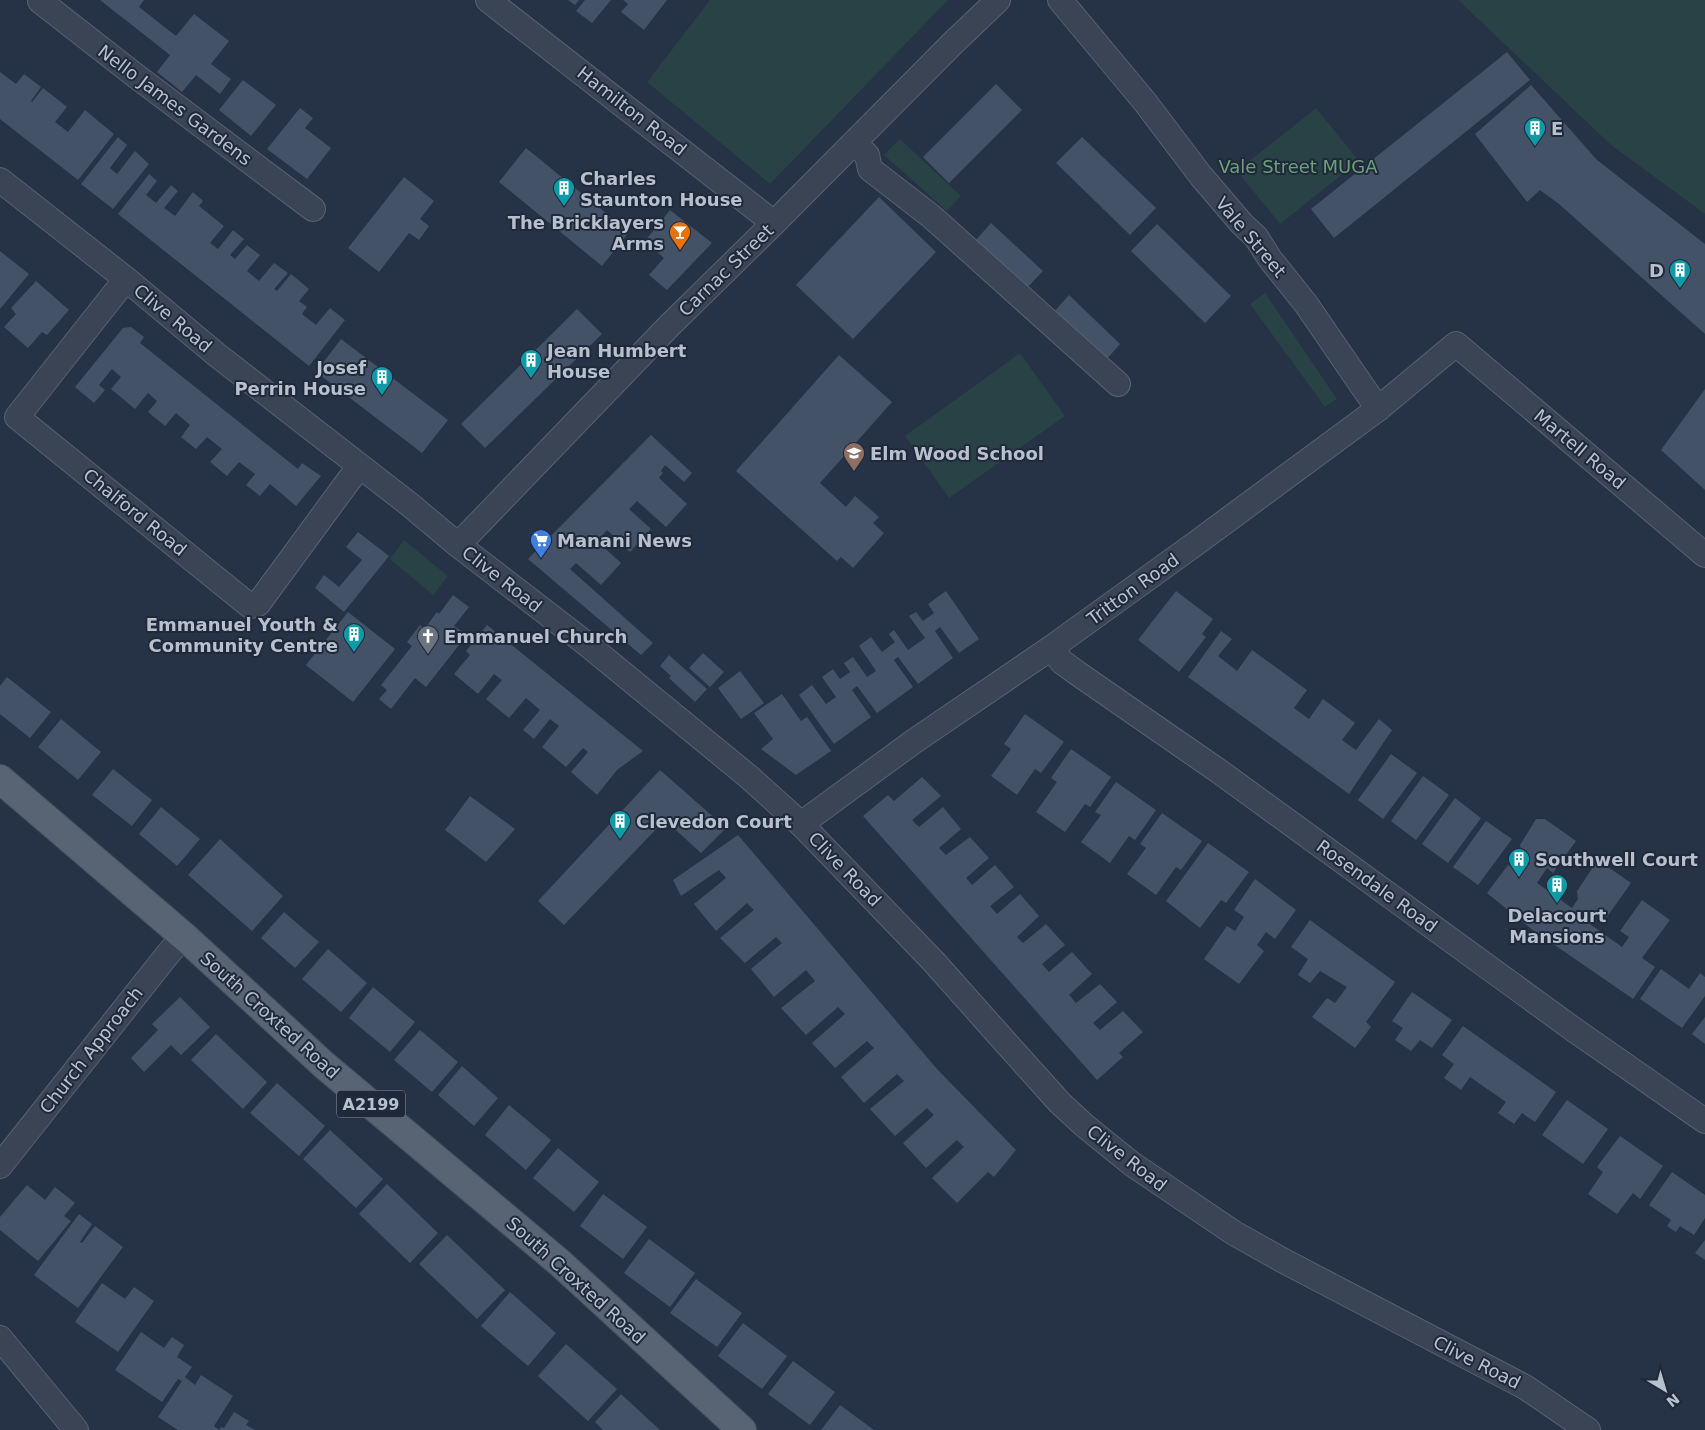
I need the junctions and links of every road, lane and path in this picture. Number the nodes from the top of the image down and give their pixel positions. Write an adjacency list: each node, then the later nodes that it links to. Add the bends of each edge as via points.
1 (41, 0): 7 (street, Nello James Gardens)
2 (488, 0): 8 (street, Hamilton Road)
3 (998, 0): 5 (street, Carnac Street)
4 (1060, 0): 12 (street, Vale Street, via 1202,176 1256,237)
5 (854, 142): 8 (street, Carnac Street); 11 (street, via 867,155 870,169 932,218)
6 (0, 180): 9 (street, Clive Road)
7 (313, 209)
8 (774, 223): 14 (street, Carnac Street, via 669,326)
9 (126, 279): 13 (street, Clive Road); 13 (street, Chalford Road, via 17,417 250,606 258,604)
10 (1456, 344): 12 (street, Tritton Road); 15 (street, Martell Road)
11 (1118, 384)
12 (1378, 409): 16 (street, Tritton Road)
13 (360, 467): 14 (street, Clive Road)
14 (458, 545): 18 (street, Clive Road, via 588,645)
15 (1705, 555)
16 (1051, 648): 18 (street, Tritton Road, via 913,742); 20 (street, Rosendale Road, via 1069,668 1220,772)
17 (0, 779): 19 (main road, South Croxted Road / A2199)
18 (802, 824): 25 (street, Clive Road, via 934,962 1060,1103 1132,1164 1234,1233 1525,1386)
19 (186, 938): 21 (street, Church Approach, via 174,946); 24 (main road, South Croxted Road / A2199, via 324,1065 560,1263)
20 (1705, 1121)
21 (0, 1166)
22 (0, 1338): 23 (street)
23 (76, 1430)
24 (742, 1430)
25 (1588, 1430)

